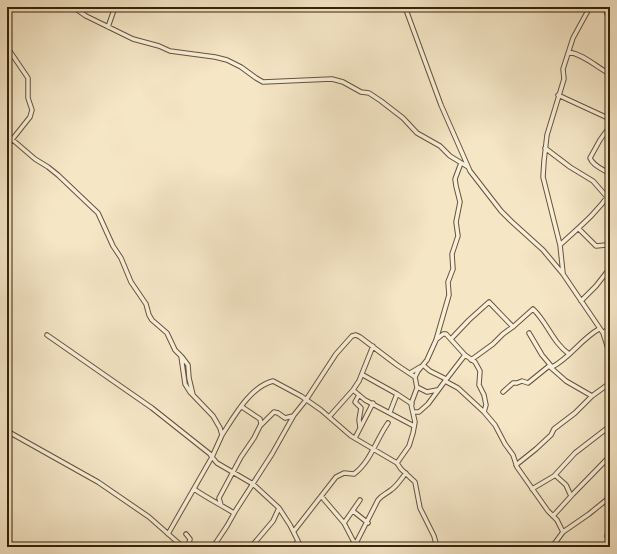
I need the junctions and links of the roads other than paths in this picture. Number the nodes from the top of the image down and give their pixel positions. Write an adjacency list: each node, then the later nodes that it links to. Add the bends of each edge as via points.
1 (73, 7): 7 (street)
2 (115, 7): 7 (street)
3 (405, 7): 19 (street)
4 (590, 7): 9 (street, via 573,38)
5 (605, 7): 6 (street)
6 (610, 23)
7 (108, 27): 18 (street, via 133,39 170,51 226,60 241,66 263,82 332,79 343,82 382,101 417,133 440,146)
8 (7, 47): 15 (street, via 28,78 28,98 32,110)
9 (569, 52): 10 (street, via 589,59); 11 (street)
10 (610, 74)
11 (558, 95): 12 (street); 17 (street)
12 (610, 119)
13 (610, 126): 20 (street, via 590,158)
14 (7, 135): 15 (street)
15 (11, 139): 16 (street); 41 (street, via 58,175 98,213 131,282 146,304 149,315 166,331 175,350)
16 (7, 146)
17 (545, 148): 21 (street); 23 (street, via 543,177)
18 (461, 163): 19 (street); 36 (street, via 455,179 460,202 456,222 458,236 452,254 454,267 448,282 449,295)
19 (468, 167): 26 (street, via 501,211 543,250)
20 (610, 174)
21 (609, 195): 22 (street)
22 (579, 229): 23 (street); 24 (street, via 596,246)
23 (560, 245): 26 (street)
24 (610, 246)
25 (609, 270): 27 (street); 28 (street)
26 (563, 274): 28 (street)
27 (610, 276)
28 (581, 301): 31 (street)
29 (512, 327): 35 (street, via 489,303); 38 (street, via 533,309 559,345); 42 (street)
30 (610, 327): 33 (street)
31 (599, 329): 33 (street); 38 (street)
32 (529, 333): 44 (street, via 542,355)
33 (603, 333): 40 (street)
34 (47, 335): 77 (street, via 152,408)
35 (451, 339): 36 (street, via 444,334); 39 (street)
36 (436, 340): 43 (street)
37 (373, 346): 45 (street); 46 (street); 58 (street, via 356,335 352,336 336,354)
38 (569, 354): 44 (street)
39 (466, 355): 42 (street); 48 (street)
40 (610, 355)
41 (181, 356): 55 (street, via 184,381); 55 (street, via 188,365)
42 (471, 360): 64 (street, via 480,372 479,385 486,405)
43 (422, 365): 45 (street); 47 (street); 48 (street)
44 (553, 367): 53 (street, via 547,367 528,383 514,383); 57 (street, via 568,382)
45 (410, 373): 47 (street)
46 (363, 375): 52 (street); 54 (street)
47 (415, 377): 50 (street)
48 (446, 380): 51 (street); 64 (street)
49 (610, 384): 57 (street)
50 (417, 387): 51 (street, via 427,392); 60 (street)
51 (438, 389): 63 (street, via 421,411)
52 (353, 390): 56 (street); 66 (street)
53 (503, 392)
54 (397, 394): 60 (street); 62 (street)
55 (193, 395): 73 (street, via 213,416)
56 (359, 395): 59 (street); 71 (street, via 355,402 361,408)
57 (592, 396): 79 (street, via 554,429 536,450)
58 (306, 400): 61 (street, via 272,380 255,390); 65 (street); 66 (street)
59 (373, 403): 62 (street); 71 (street)
60 (412, 404): 63 (street)
61 (242, 407): 68 (street, via 260,419); 73 (street)
62 (390, 412): 69 (street)
63 (413, 412): 69 (street)
64 (484, 412): 79 (street, via 500,432)
65 (294, 415): 68 (street, via 287,419 274,412); 83 (street)
66 (329, 417): 74 (street)
67 (388, 423): 75 (street)
68 (260, 426): 80 (street)
69 (414, 426): 78 (street, via 410,442)
70 (610, 426): 82 (street, via 575,453)
71 (360, 428): 74 (street)
72 (7, 432): 100 (street, via 98,482 149,517)
73 (222, 435): 77 (street)
74 (355, 438): 75 (street)
75 (374, 450): 78 (street); 86 (street, via 355,474 344,473 336,477)
76 (610, 456): 87 (street)
77 (212, 457): 80 (street); 84 (street)
78 (398, 463): 81 (street)
79 (516, 465): 85 (street)
80 (233, 472): 83 (street); 90 (street, via 219,499)
81 (406, 473): 95 (street, via 397,485 381,497); 111 (street, via 415,482 420,508 436,539)
82 (556, 475): 85 (street); 87 (street, via 566,485)
83 (253, 484): 91 (street); 93 (street)
84 (194, 489): 90 (street); 100 (street)
85 (532, 490): 94 (street)
86 (321, 496): 96 (street); 98 (street)
87 (571, 496): 94 (street)
88 (610, 497): 99 (street)
89 (360, 500): 92 (street)
90 (221, 505): 93 (street)
91 (279, 508): 98 (street); 108 (street, via 273,521)
92 (353, 511): 95 (street); 96 (street)
93 (234, 513): 107 (street)
94 (554, 516): 99 (street)
95 (368, 522): 104 (street)
96 (344, 523): 104 (street)
97 (610, 526): 103 (street, via 607,536)
98 (294, 531): 102 (street)
99 (563, 532): 112 (street)
100 (168, 534): 105 (street)
101 (186, 534): 106 (street, via 190,539)
102 (298, 541): 109 (street); 110 (street)
103 (610, 543)
104 (354, 545)
105 (183, 547)
106 (188, 547)
107 (213, 547)
108 (251, 547)
109 (293, 547)
110 (301, 547)
111 (437, 547)
112 (552, 547)

